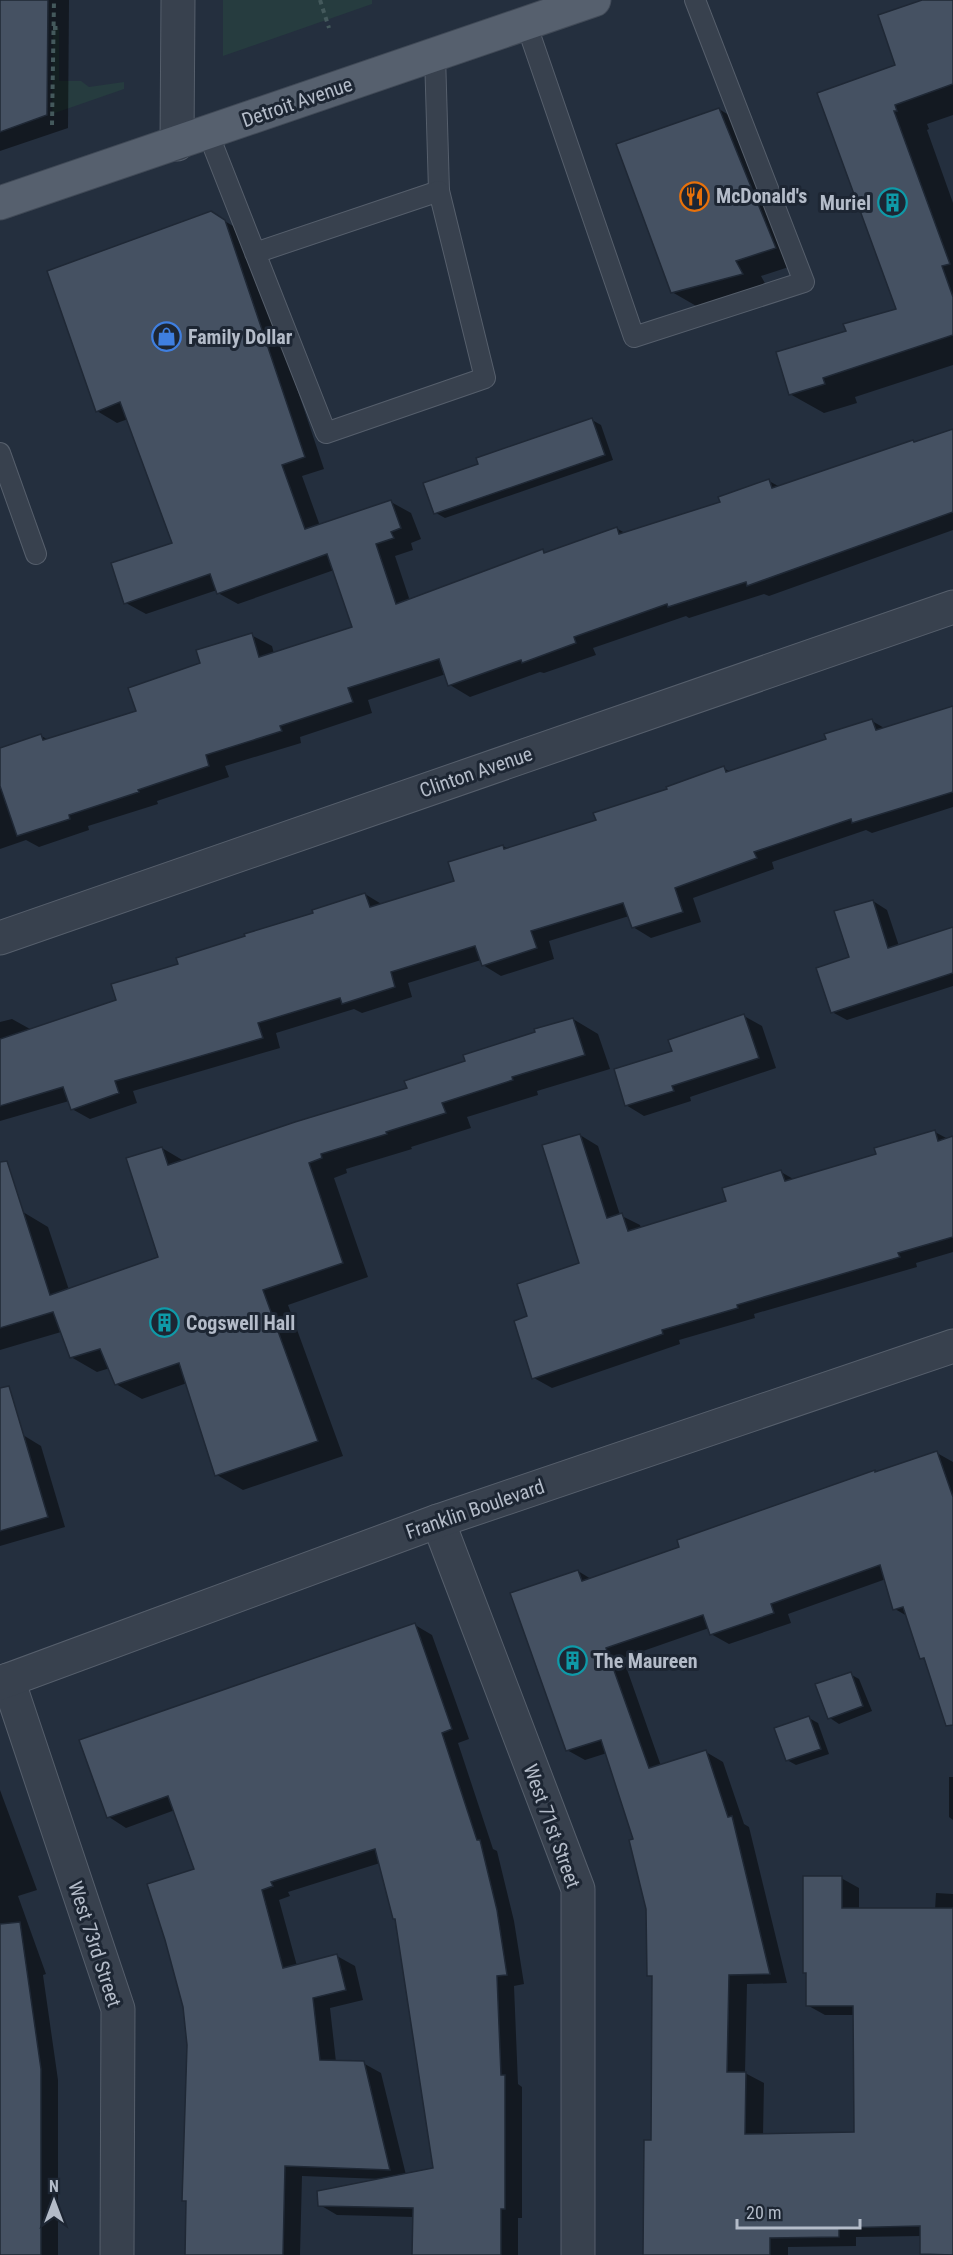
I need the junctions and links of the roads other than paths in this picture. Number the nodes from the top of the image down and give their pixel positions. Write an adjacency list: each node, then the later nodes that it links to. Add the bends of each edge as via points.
1 (178, 0): 7 (street)
2 (594, 0): 4 (main road, Detroit Avenue)
3 (695, 0): 4 (lane, via 804,282 634,337)
4 (526, 23): 5 (main road, Detroit Avenue)
5 (435, 55): 6 (main road, Detroit Avenue); 8 (lane)
6 (208, 133): 7 (main road, Detroit Avenue); 10 (lane)
7 (177, 144): 9 (main road, Detroit Avenue)
8 (440, 191): 10 (lane); 10 (lane, via 485,378 326,433)
9 (0, 203)
10 (255, 254)
11 (0, 453): 12 (lane)
12 (36, 554)
13 (953, 607): 14 (street, Clinton Avenue)
14 (0, 938)
15 (953, 1346): 16 (street, Franklin Boulevard)
16 (438, 1521): 17 (street, Franklin Boulevard); 19 (street, West 71st Street, via 578,1889)
17 (4, 1682): 18 (street, West 73rd Street, via 118,2008)
18 (117, 2255)
19 (578, 2255)

